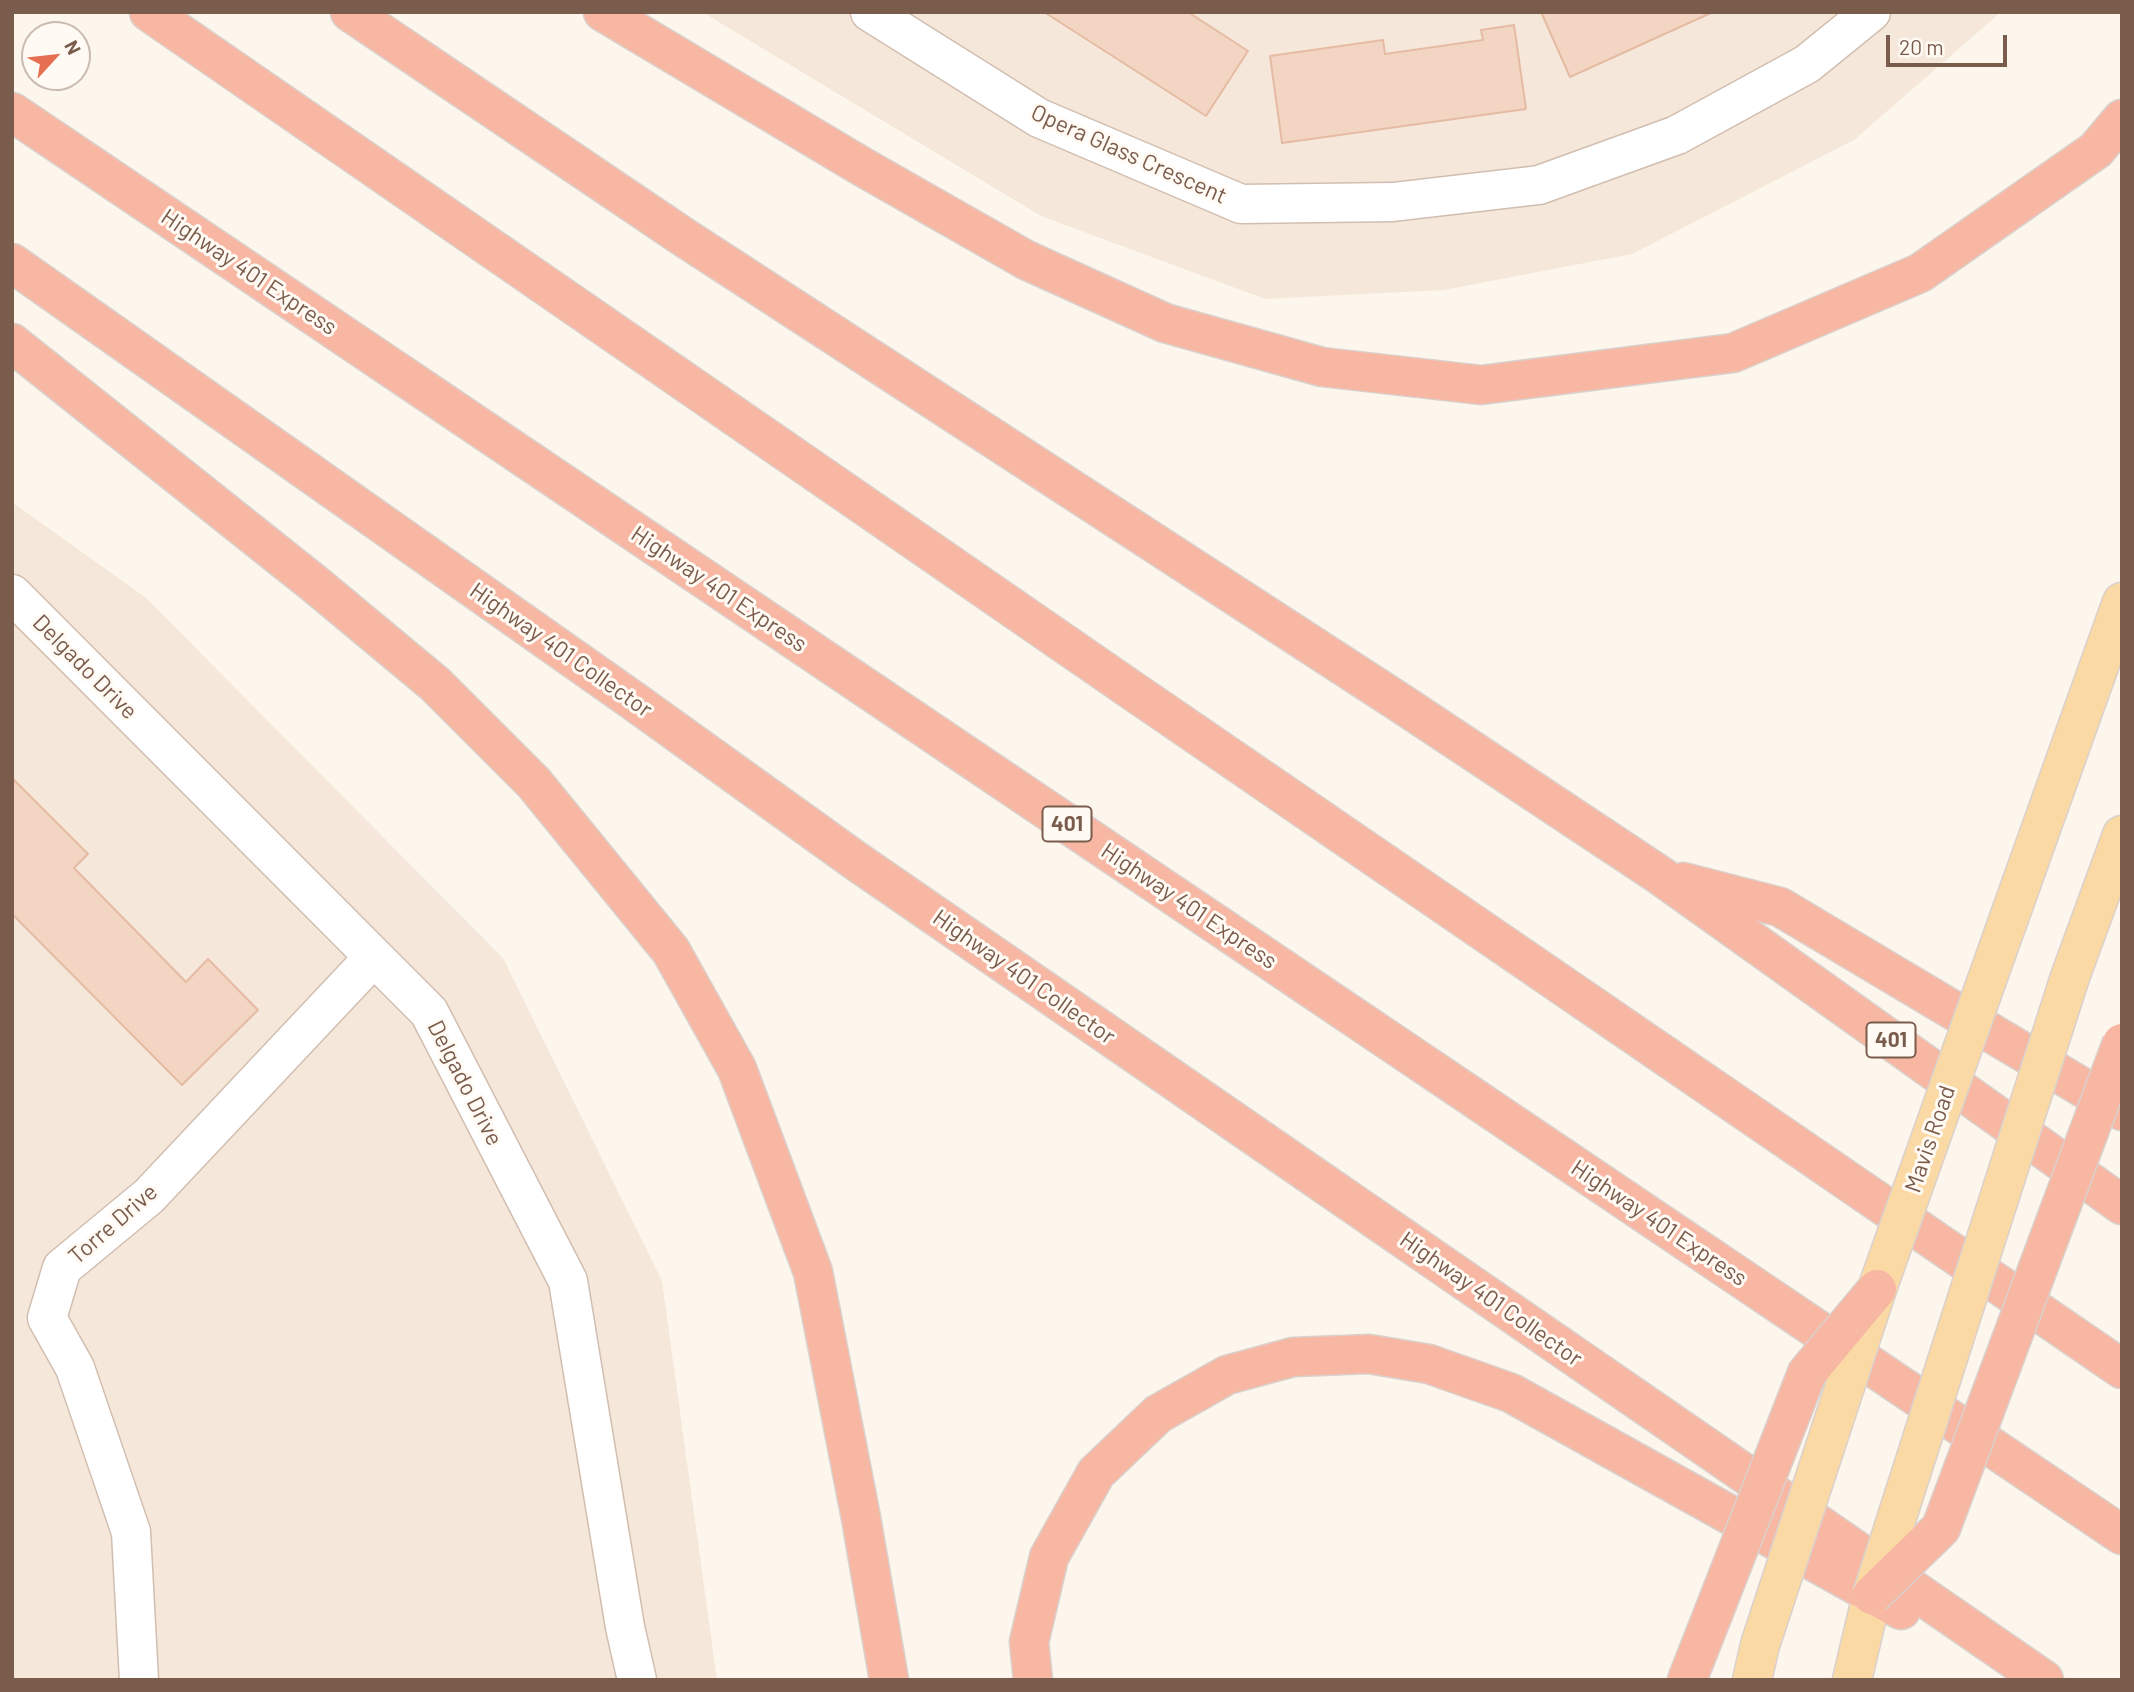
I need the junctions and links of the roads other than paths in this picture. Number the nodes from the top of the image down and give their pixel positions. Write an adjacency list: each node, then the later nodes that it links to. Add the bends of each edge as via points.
1 (149, 12): 19 (highway)
2 (350, 12): 13 (highway, 401, via 685,238)
3 (603, 12): 7 (highway, via 1026,260 1165,323 1322,366 1481,385 1733,352 1920,273 2096,150)
4 (870, 12): 5 (street, Opera Glass Crescent, via 1039,118 1241,204 1394,202 1539,185 1677,135 1807,64)
5 (1871, 12)
6 (12, 112): 20 (highway, Highway 401 Express / 401)
7 (2122, 119)
8 (12, 262): 30 (highway, Highway 401 Collector, via 856,861)
9 (12, 343): 25 (highway, via 435,684 534,783 671,951 737,1069 813,1272)
10 (12, 594): 14 (street, Delgado Drive)
11 (2122, 602): 18 (main road, Mavis Road, bridge)
12 (2122, 835): 21 (main road, bridge, via 2070,976)
13 (1661, 876): 16 (highway, via 1780,907); 17 (highway, 401)
14 (373, 958): 23 (street, Torre Drive, via 149,1196 62,1268 47,1318 75,1368 131,1532); 24 (street, Delgado Drive, via 429,1012 568,1281)
15 (2122, 1043): 21 (highway, bridge, via 1941,1528)
16 (2122, 1111)
17 (2122, 1205)
18 (1877, 1289): 22 (main road, Mavis Road, bridge); 27 (highway, bridge, via 1807,1373)
19 (2122, 1369)
20 (2122, 1535)
21 (1872, 1595): 28 (main road)
22 (1756, 1663)
23 (139, 1680)
24 (637, 1680)
25 (890, 1680)
26 (1033, 1680): 29 (highway, via 1029,1642 1049,1557 1096,1473 1157,1414 1227,1375 1293,1357 1369,1354 1429,1364 1511,1393)
27 (1687, 1680)
28 (1852, 1680)
29 (2026, 1680)
30 (2045, 1680)

